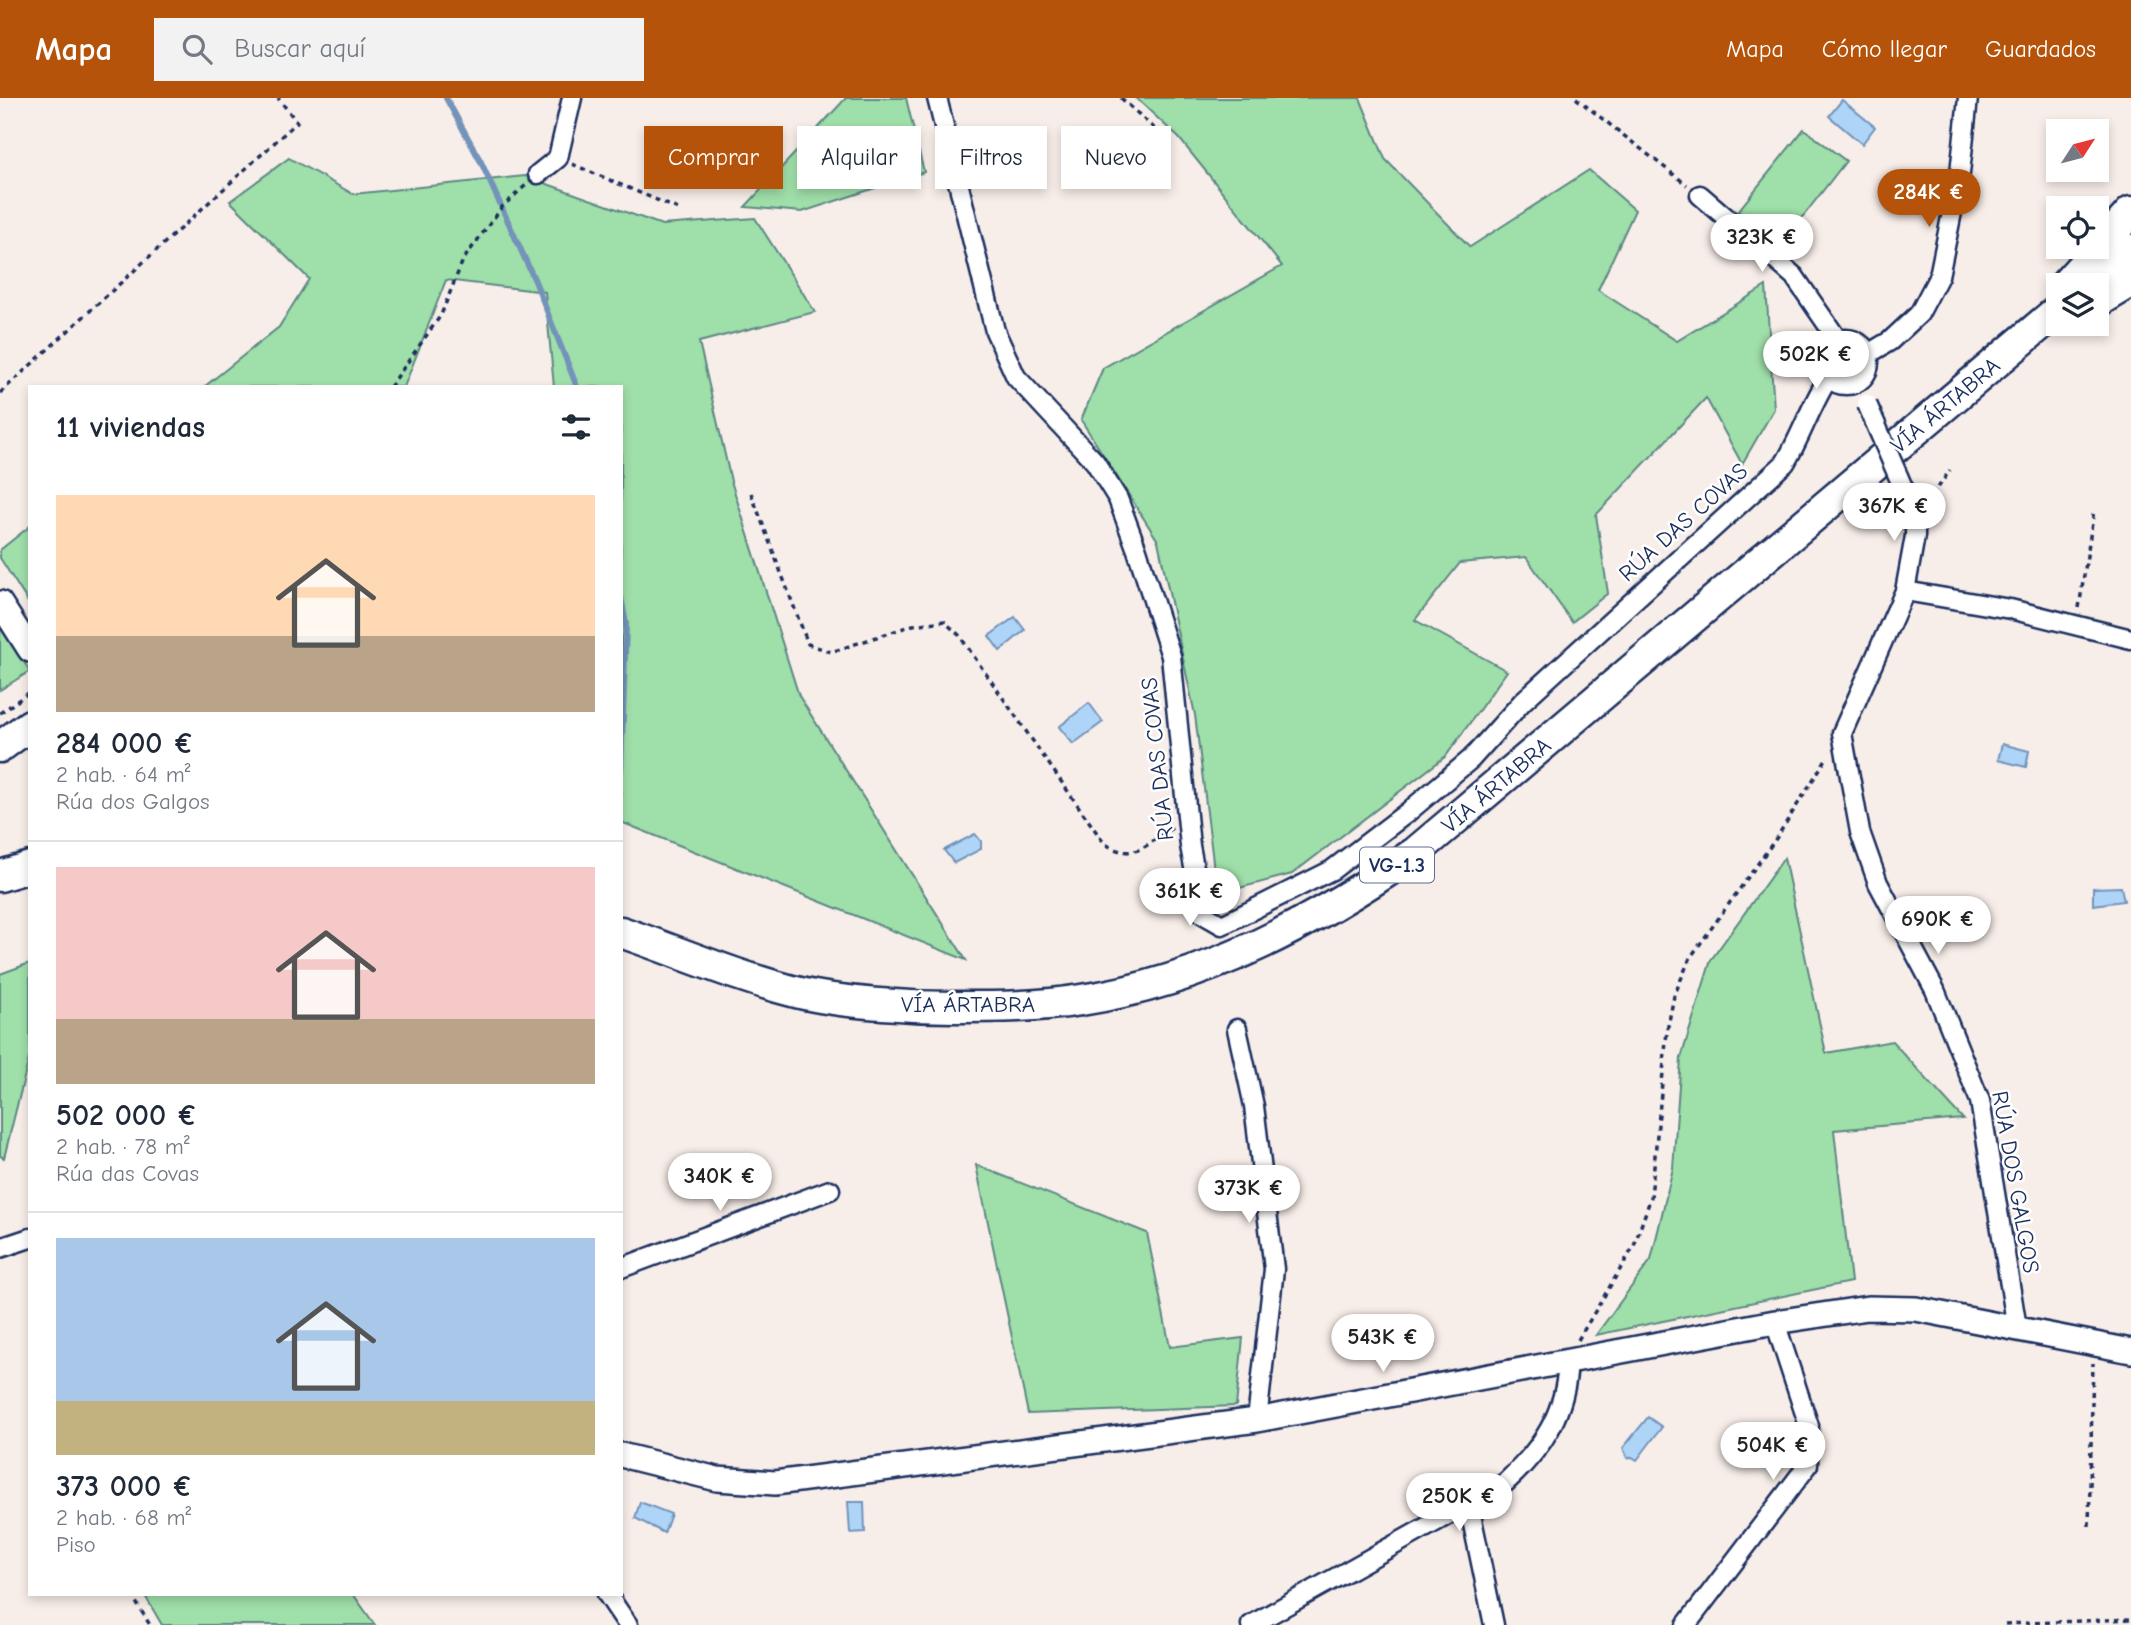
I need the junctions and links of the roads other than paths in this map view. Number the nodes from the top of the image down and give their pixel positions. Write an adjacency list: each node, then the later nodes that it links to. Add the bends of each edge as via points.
1 (572, 98): 4 (street, via 558,158)
2 (937, 98): 18 (street, RÚA DAS COVAS, via 995,331 1016,377 1101,471 1118,499 1137,550 1171,656 1187,818 1203,914 1222,925 1332,870 1471,759 1533,692 1785,463)
3 (1968, 98): 17 (street, via 1960,173 1939,276 1919,314)
4 (538, 174)
5 (1700, 195): 16 (street, via 1794,276)
6 (2131, 212): 8 (highway)
7 (2131, 250): 9 (highway)
8 (2076, 273)
9 (2103, 273)
10 (2131, 282): 11 (highway)
11 (2109, 295)
12 (2046, 311): 15 (highway)
13 (2046, 320): 15 (highway, VÍA ÁRTABRA / VG-1.3)
14 (2046, 328): 15 (highway)
15 (2024, 339): 28 (highway, VÍA ÁRTABRA / VG-1.3, via 1416,852 1347,899 1261,946 1165,983 1080,1001 1014,1007 912,1007 798,992)
16 (1838, 340): 17 (street, via 1856,341); 18 (street, via 1824,357)
17 (1868, 355): 19 (street, via 1868,369)
18 (1829, 377): 19 (street, via 1846,385)
19 (1858, 381): 20 (street, bridge, via 1915,519)
20 (1905, 591): 22 (street, via 2010,609); 35 (street, RÚA DOS GALGOS, via 1842,733 1860,832 1878,883 1935,990 1979,1101)
21 (0, 603): 23 (street)
22 (2131, 639)
23 (28, 647)
24 (28, 726): 25 (highway)
25 (0, 747)
26 (28, 868): 27 (highway)
27 (0, 876)
28 (623, 933)
29 (1237, 1029): 38 (street, via 1254,1106 1274,1269)
30 (830, 1191): 33 (street)
31 (28, 1239): 32 (street)
32 (0, 1248)
33 (623, 1267)
34 (1775, 1322): 35 (street, via 1868,1308 1916,1309); 37 (street); 46 (street, via 1808,1426 1808,1465)
35 (2017, 1328): 36 (street)
36 (2131, 1351)
37 (1568, 1361): 38 (street); 40 (street, via 1567,1391 1543,1441 1505,1483)
38 (1257, 1420): 39 (street, via 775,1483 717,1479)
39 (623, 1456)
40 (1469, 1505): 42 (street); 45 (street)
41 (608, 1596): 43 (street)
42 (1267, 1621): 44 (street)
43 (628, 1625)
44 (1251, 1625)
45 (1494, 1625)
46 (1686, 1625)

